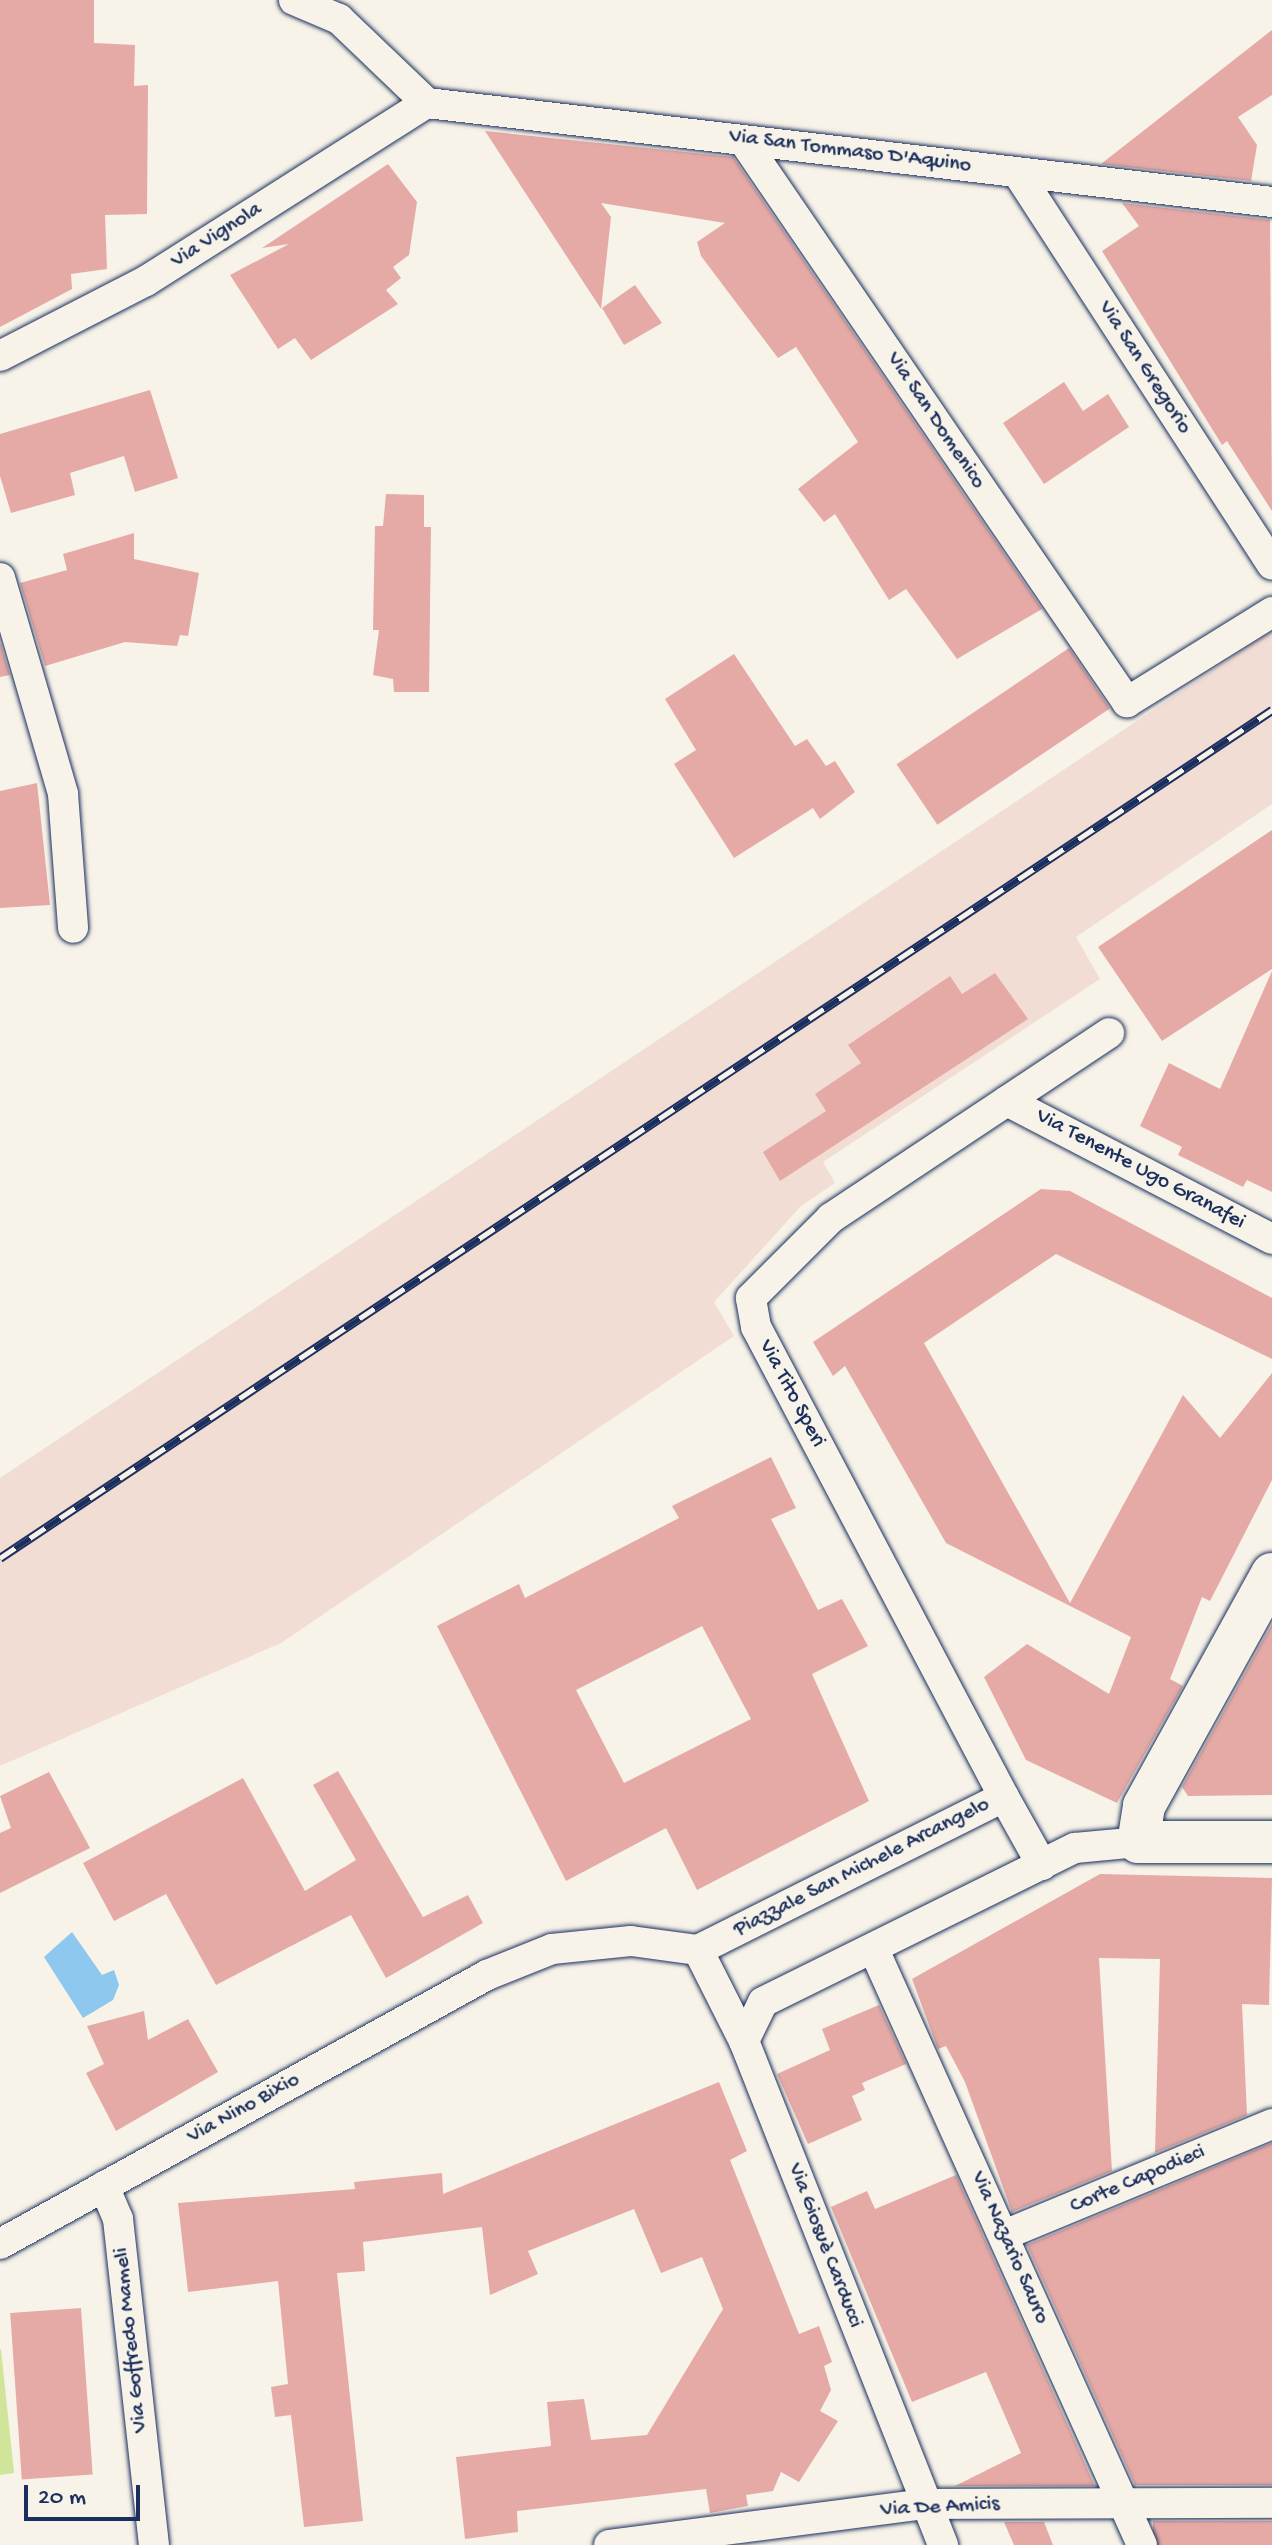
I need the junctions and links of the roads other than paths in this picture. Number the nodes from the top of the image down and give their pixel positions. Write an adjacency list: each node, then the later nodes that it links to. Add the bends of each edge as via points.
1 (294, 0): 2 (street, via 339,19)
2 (427, 103): 3 (street, Via San Tommaso D'Aquino); 6 (street, Via Vignola, via 146,281)
3 (743, 140): 4 (street, Via San Tommaso D'Aquino); 9 (street, Via San Domenico, via 1127,702)
4 (1017, 172): 5 (street, Via San Tommaso D'Aquino); 7 (street, Via San Gregorio)
5 (1272, 202)
6 (0, 356)
7 (1272, 565)
8 (0, 578): 10 (street, via 63,794)
9 (1272, 612)
10 (73, 928)
11 (1109, 1033): 12 (street, Via Tito Speri)
12 (1007, 1101): 13 (street, Via Tenente Ugo Granafei); 15 (street, Via Tito Speri, via 831,1218 751,1298 756,1327)
13 (1272, 1239)
14 (1272, 1574): 16 (main road, via 1144,1806)
15 (1004, 1797): 18 (street, Piazzale San Michele Arcangelo); 19 (street, Piazzale San Michele Arcangelo)
16 (1138, 1842): 17 (main road); 18 (street, via 1075,1848)
17 (1272, 1842)
18 (1042, 1865): 20 (street)
19 (698, 1950): 21 (street, Via Giosuè Carducci); 23 (street, Via Nino Bixio, via 631,1941 552,1949 487,1975)
20 (875, 1952): 21 (street, via 763,2002); 24 (street, Via Nazario Sauro)
21 (744, 2041): 27 (street, Via Giosuè Carducci)
22 (1272, 2124): 24 (street, Corte Capodieci)
23 (104, 2186): 25 (street, Via Nino Bixio); 29 (street, Via Goffredo Mameli, via 118,2219)
24 (1004, 2235): 28 (street, Via Nazario Sauro)
25 (0, 2244)
26 (1272, 2503): 28 (street, Via De Amicis)
27 (926, 2504): 28 (street, Via De Amicis); 30 (street, Via De Amicis); 31 (street, Via Giosuè Carducci)
28 (1125, 2505): 32 (street, Via Nazario Sauro)
29 (154, 2545)
30 (609, 2545)
31 (943, 2545)
32 (1142, 2545)

